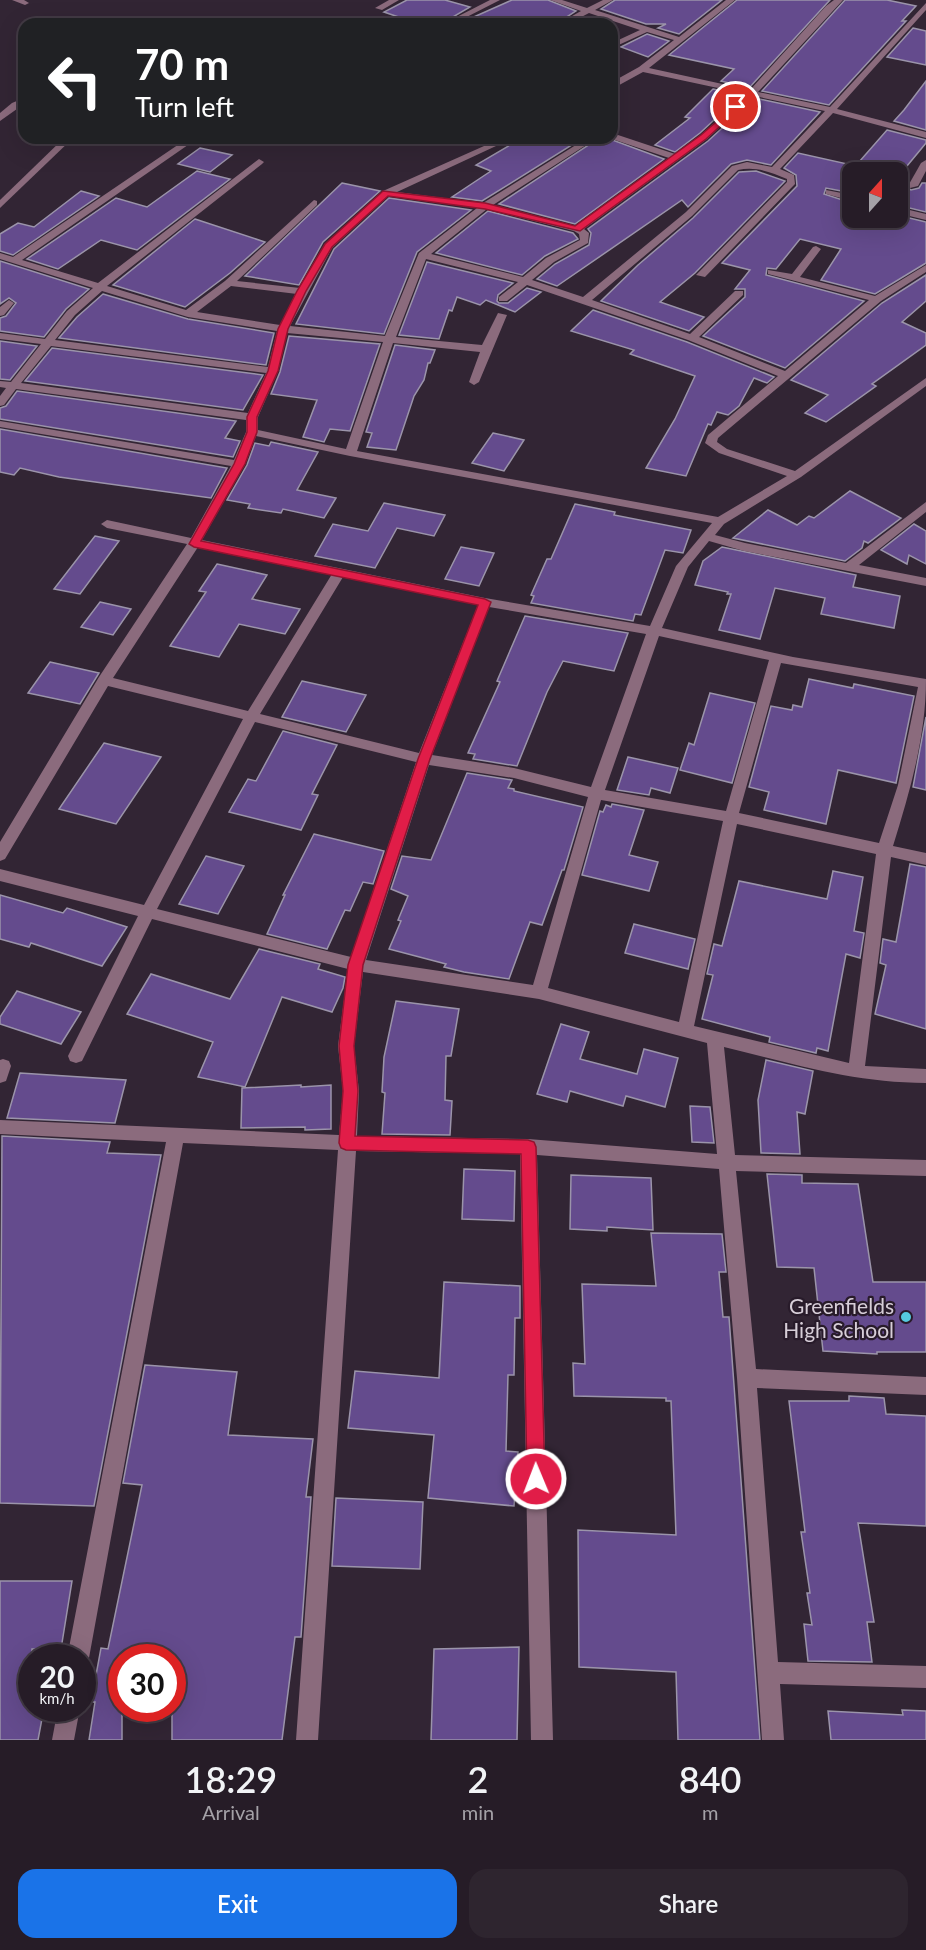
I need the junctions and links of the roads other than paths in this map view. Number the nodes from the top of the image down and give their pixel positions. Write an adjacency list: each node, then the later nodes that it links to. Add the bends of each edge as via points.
1 (16, 0): 8 (street)
2 (395, 0): 10 (street)
3 (496, 0): 12 (street)
4 (554, 0): 11 (street)
5 (609, 0): 11 (street)
6 (731, 0): 17 (street)
7 (839, 0): 21 (street)
8 (26, 3)
9 (926, 5): 23 (street)
10 (379, 8)
11 (587, 10): 13 (street); 14 (street)
12 (459, 18)
13 (573, 18)
14 (612, 18)
15 (618, 20): 16 (street)
16 (646, 29): 17 (street); 18 (street)
17 (681, 40): 19 (street)
18 (618, 43)
19 (642, 69): 20 (street); 21 (street)
20 (618, 83)
21 (753, 92): 23 (street); 31 (street, via 704,137)
22 (18, 104): 24 (street)
23 (831, 110): 25 (street); 34 (street)
24 (0, 118)
25 (926, 135)
26 (618, 138): 31 (street)
27 (63, 144): 40 (street)
28 (185, 144): 48 (street)
29 (496, 144): 37 (street)
30 (583, 144): 41 (street)
31 (675, 157): 44 (street)
32 (259, 162): 55 (street)
33 (926, 163): 35 (street)
34 (774, 170): 51 (street, via 790,177 792,182); 60 (street, via 747,165 735,168 689,214)
35 (913, 186)
36 (829, 192): 38 (street)
37 (386, 193): 41 (street); 56 (street, via 328,246)
38 (842, 195)
39 (314, 203): 54 (street)
40 (0, 205)
41 (485, 206): 44 (street); 46 (street)
42 (908, 213): 43 (street)
43 (926, 217)
44 (577, 229): 53 (street, via 584,233 585,241)
45 (816, 249): 52 (street)
46 (423, 255): 53 (street); 68 (street)
47 (0, 256): 48 (street)
48 (15, 260): 55 (street)
49 (926, 268): 59 (street)
50 (772, 273): 52 (street)
51 (701, 276)
52 (794, 278): 59 (street)
53 (524, 280): 58 (street); 60 (street)
54 (230, 283): 56 (street); 63 (street)
55 (101, 286): 63 (street); 69 (street, via 71,313)
56 (302, 291): 65 (street)
57 (739, 293): 67 (street)
58 (503, 299)
59 (877, 299): 72 (street)
60 (584, 302): 67 (street)
61 (9, 303): 62 (street)
62 (0, 313)
63 (188, 314): 65 (street)
64 (502, 315): 70 (street)
65 (283, 329): 68 (street); 71 (street)
66 (0, 336): 69 (street)
67 (692, 338): 72 (street)
68 (389, 340): 70 (street); 81 (street)
69 (48, 342): 71 (street); 76 (street)
70 (486, 349): 74 (street)
71 (273, 371): 78 (street)
72 (786, 375): 83 (street, via 718,430 711,443 723,451)
73 (926, 381): 83 (street)
74 (474, 382)
75 (0, 384): 76 (street)
76 (14, 386): 77 (street); 78 (street)
77 (0, 403)
78 (252, 417): 80 (street)
79 (0, 424): 82 (street)
80 (252, 432): 81 (street); 82 (street)
81 (350, 453): 85 (street)
82 (239, 464): 88 (street)
83 (797, 475): 85 (street)
84 (926, 506): 89 (street)
85 (720, 521): 87 (street)
86 (107, 524): 88 (street)
87 (708, 537): 89 (street); 93 (street, via 682,567)
88 (194, 544): 90 (street); 95 (street)
89 (849, 567): 91 (street)
90 (340, 571): 92 (street); 97 (street)
91 (926, 582)
92 (485, 602): 93 (street); 98 (street)
93 (654, 631): 94 (street); 99 (street)
94 (776, 658): 96 (street); 100 (street)
95 (104, 680): 97 (street); 102 (street)
96 (925, 684): 101 (street, via 904,785)
97 (250, 718): 98 (street); 105 (street)
98 (424, 759): 99 (street, via 514,773); 106 (street)
99 (596, 794): 100 (street); 107 (street)
100 (731, 817): 101 (street); 108 (street)
101 (884, 852): 103 (street); 111 (street)
102 (0, 855)
103 (926, 859)
104 (0, 875): 105 (street)
105 (147, 912): 106 (street); 110 (street)
106 (356, 965): 107 (street); 115 (street, via 346,1046 351,1091)
107 (539, 992): 108 (street)
108 (685, 1030): 109 (street)
109 (715, 1038): 111 (street); 117 (street)
110 (76, 1056)
111 (856, 1072): 112 (street)
112 (926, 1076)
113 (0, 1127): 114 (street)
114 (176, 1134): 115 (street); 121 (street)
115 (346, 1143): 116 (street); 126 (street)
116 (528, 1147): 117 (street); 127 (street)
117 (727, 1163): 118 (street); 119 (street)
118 (926, 1168)
119 (747, 1378): 120 (street); 122 (street)
120 (926, 1386)
121 (81, 1644)
122 (768, 1673): 123 (street); 128 (street)
123 (926, 1677)
124 (66, 1722): 125 (street)
125 (63, 1740)
126 (307, 1740)
127 (542, 1740)
128 (773, 1740)

